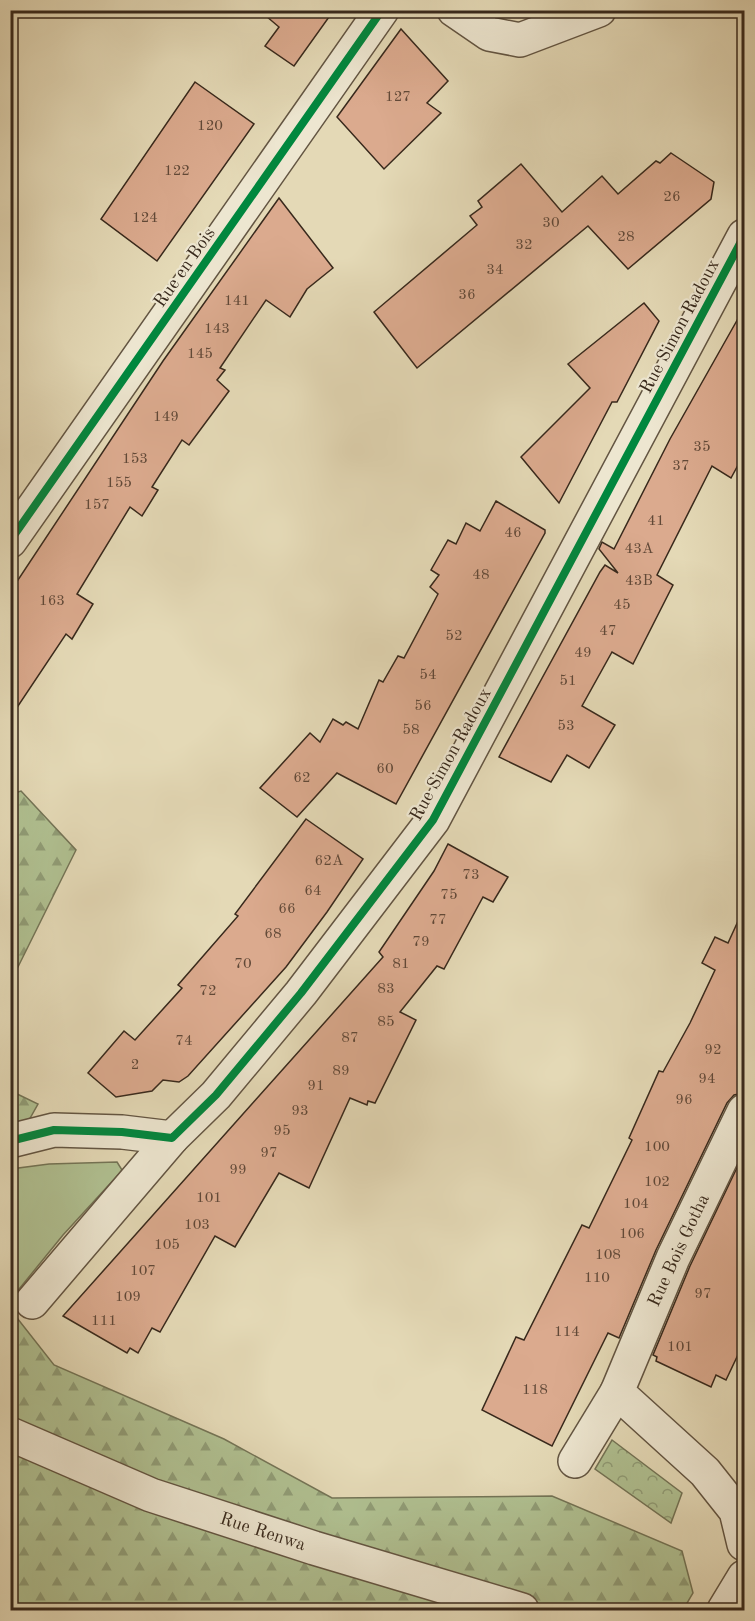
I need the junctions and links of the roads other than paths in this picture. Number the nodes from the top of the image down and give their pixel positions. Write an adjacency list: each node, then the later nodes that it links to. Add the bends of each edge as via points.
1 (382, 10): 5 (street, Rue en Bois)
2 (454, 10): 3 (street, via 489,34 520,39)
3 (598, 10)
4 (744, 236): 7 (street, Rue Simon Radoux, via 433,820 301,993 216,1095)
5 (10, 542)
6 (744, 1111): 10 (street, Rue Bois Gotha, via 673,1258)
7 (172, 1138): 8 (street, via 122,1132 54,1131); 9 (street, Rue Simon Radoux)
8 (10, 1141)
9 (32, 1302)
10 (617, 1392): 12 (street, Rue Bois Gotha); 13 (street, via 705,1472 736,1511)
11 (10, 1434): 15 (street, Rue Renwa, via 151,1495)
12 (575, 1461)
13 (744, 1544)
14 (744, 1577): 16 (street)
15 (522, 1611)
16 (724, 1611)

